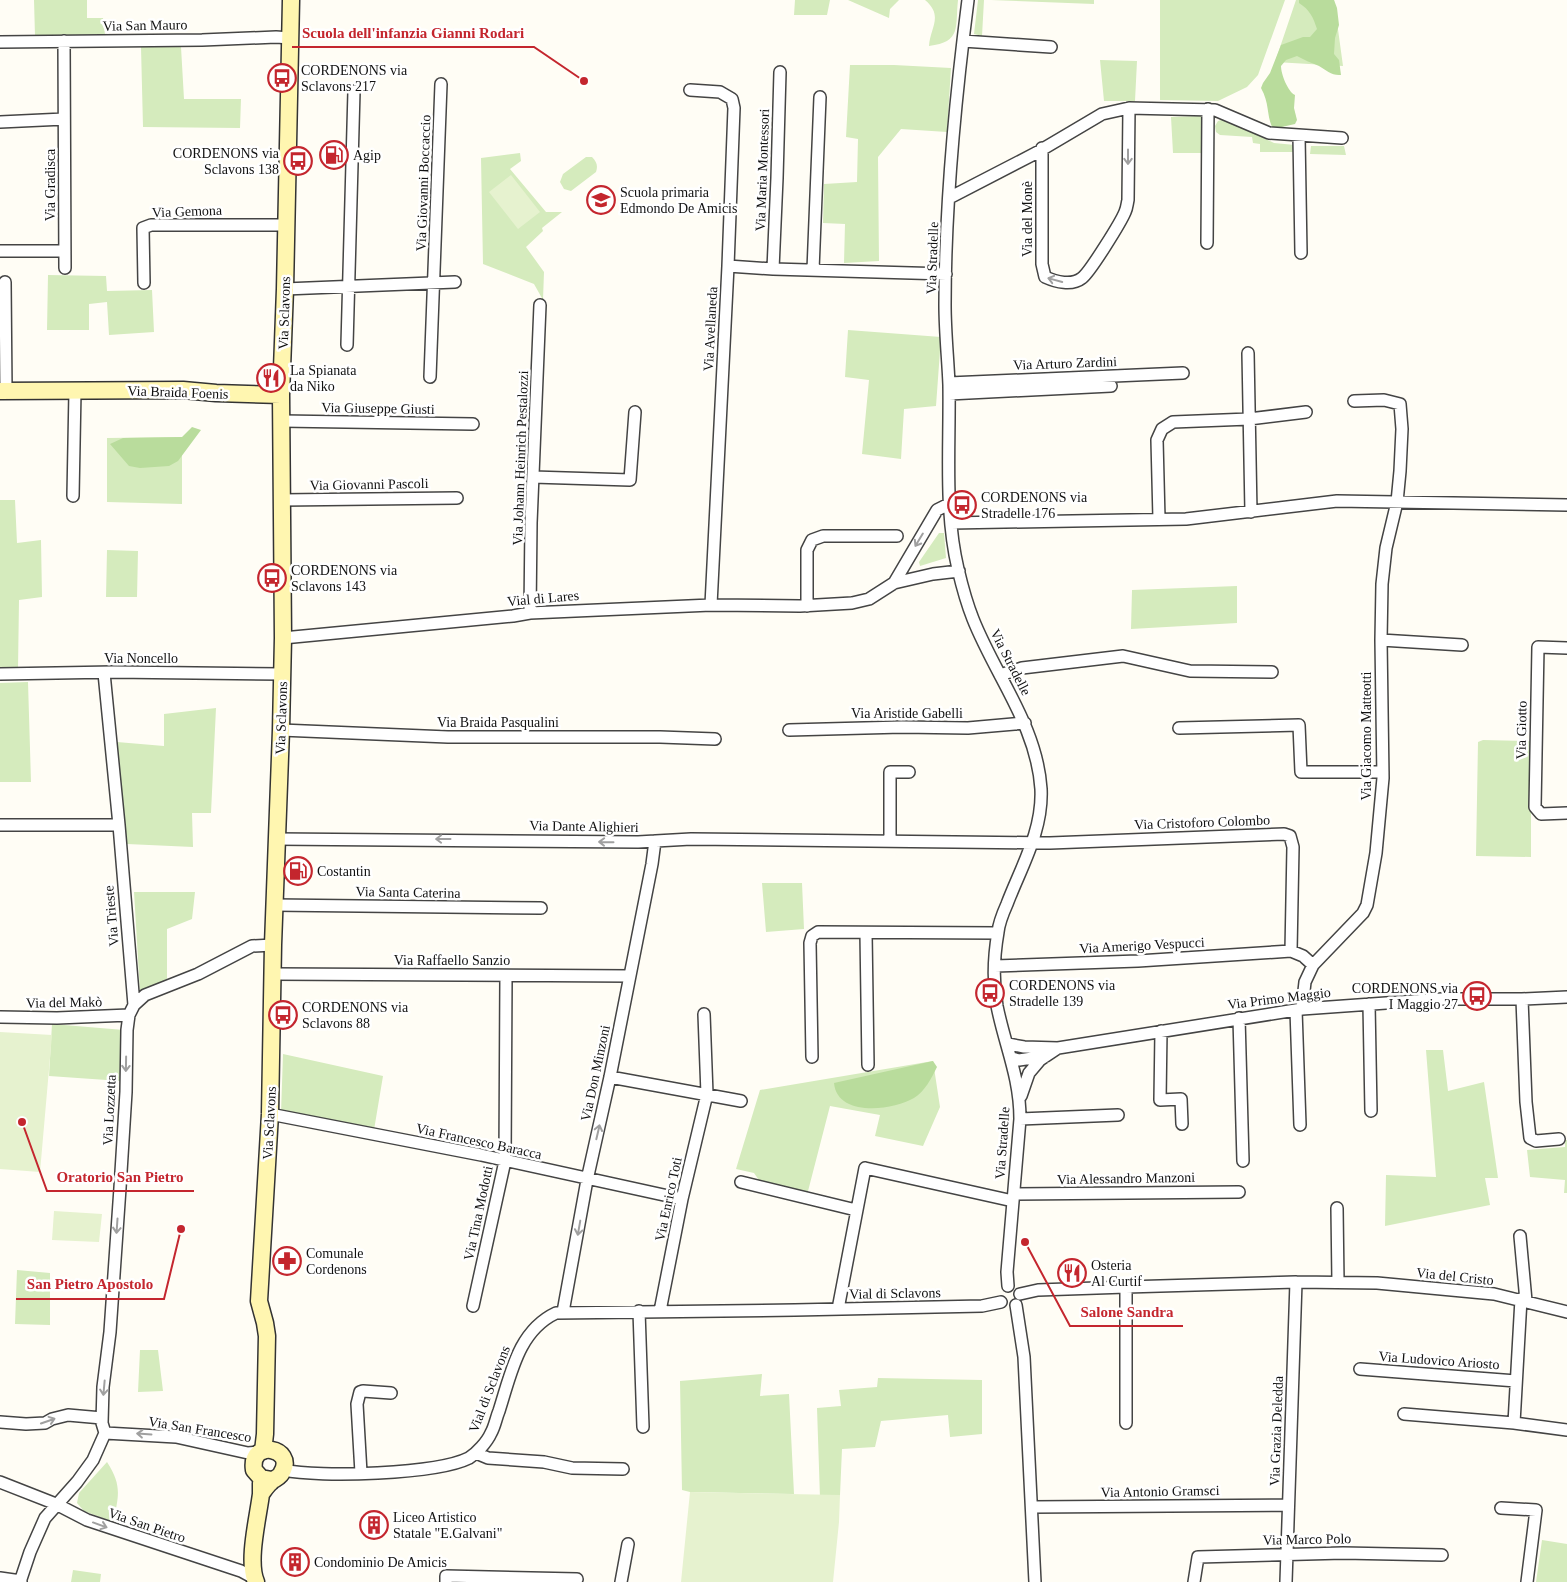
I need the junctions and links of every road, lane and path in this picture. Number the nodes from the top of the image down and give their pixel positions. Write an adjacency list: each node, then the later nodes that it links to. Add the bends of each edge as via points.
1 (291, 0): 3 (street, Via Sclavons)
2 (968, 0): 5 (street, Via Stradelle)
3 (290, 38): 4 (street, Via San Mauro); 21 (street, Via Sclavons)
4 (64, 41): 6 (street, Via San Mauro); 15 (street, Via Gradisca)
5 (963, 41): 7 (street); 20 (street, Via Stradelle)
6 (0, 42)
7 (1051, 47)
8 (780, 72): 28 (street, Via Maria Montessori)
9 (441, 84): 34 (street, Via Giovanni Boccaccio)
10 (690, 90): 26 (street, Via Avellaneda, via 720,92 732,98)
11 (354, 91): 35 (street)
12 (820, 97): 29 (street)
13 (1129, 108): 14 (street, Via del Monè); 19 (street, Via del Monè, via 1102,114); 19 (street, Via del Monè, one-way to 19, via 1128,200 1125,212 1091,268 1082,279 1069,283 1045,277 1042,264)
14 (1208, 109): 17 (street, Via del Monè, via 1269,133); 22 (street)
15 (64, 119): 16 (street); 24 (street, Via Gradisca)
16 (0, 122)
17 (1299, 136): 18 (street, Via del Monè); 25 (street)
18 (1342, 138)
19 (1042, 148): 20 (street, Via del Monè)
20 (949, 198): 30 (street, Via Stradelle)
21 (287, 225): 33 (street, Via Gemona, via 151,225 144,228); 36 (street, Via Sclavons)
22 (1207, 244)
23 (0, 251): 24 (street)
24 (65, 251): 27 (street, Via Gradisca)
25 (1301, 253)
26 (728, 266): 28 (street); 66 (street, Via Avellaneda)
27 (65, 268)
28 (773, 269): 29 (street)
29 (813, 270): 30 (street)
30 (946, 274): 43 (street, Via Stradelle)
31 (5, 282): 44 (street, Via Braida Foenis)
32 (455, 282): 34 (street)
33 (144, 283)
34 (434, 283): 35 (street); 41 (street, Via Giovanni Boccaccio)
35 (350, 286): 36 (street); 38 (street)
36 (286, 289): 46 (street, Via Sclavons)
37 (540, 305): 53 (street, Via Johann Heinrich Pestalozzi)
38 (347, 345)
39 (1248, 353): 50 (street)
40 (1182, 373): 43 (street, Via Arturo Zardini)
41 (430, 377)
42 (1111, 386): 43 (street, Via Arturo Zardini)
43 (949, 389): 58 (street, Via Stradelle)
44 (3, 391): 45 (street, Via Braida Foenis)
45 (75, 391): 46 (street, Via Braida Foenis, via 183,390); 54 (street)
46 (281, 395): 51 (street, Via Sclavons)
47 (1354, 401): 57 (street, Via Giacomo Matteotti, via 1384,400 1400,404 1402,429)
48 (635, 412): 53 (street, via 630,480)
49 (1306, 412): 50 (street)
50 (1249, 418): 60 (street); 61 (street, via 1173,422 1162,429 1158,440)
51 (282, 421): 52 (street, Via Giuseppe Giusti); 56 (street, Via Sclavons)
52 (473, 424)
53 (534, 477): 68 (street, Via Johann Heinrich Pestalozzi)
54 (73, 496)
55 (457, 498): 56 (street, Via Giovanni Pascoli)
56 (282, 500): 69 (street, Via Sclavons)
57 (1396, 502): 59 (street); 60 (street, via 1337,501); 70 (street, Via Giacomo Matteotti, via 1382,584)
58 (949, 504): 62 (street, Via Stradelle); 65 (street, Vial di Lares, one-way to 65, via 938,510)
59 (1567, 505)
60 (1251, 512): 61 (street)
61 (1159, 519): 62 (street)
62 (951, 523): 64 (street, Via Stradelle)
63 (897, 536): 67 (street, via 823,536 812,540 807,550)
64 (959, 572): 65 (street, Vial di Lares); 77 (street, Via Stradelle, via 973,619)
65 (894, 583): 67 (street, Vial di Lares, via 869,599)
66 (711, 605): 67 (street, Vial di Lares); 68 (street, Vial di Lares)
67 (807, 606)
68 (530, 613): 69 (street, Vial di Lares)
69 (283, 638): 76 (street, Via Sclavons)
70 (1381, 640): 71 (street); 84 (street, Via Giacomo Matteotti)
71 (1462, 645)
72 (1567, 648): 85 (street, Via Giotto, via 1538,647 1534,807 1541,814)
73 (1272, 672): 77 (street, via 1190,671 1123,656 1022,668)
74 (104, 673): 75 (street, Via Noncello); 76 (street, Via Noncello); 87 (street, Via Trieste)
75 (0, 674)
76 (282, 674): 80 (street, Via Sclavons)
77 (1000, 675): 78 (street, Via Stradelle)
78 (1025, 723): 81 (street, Via Aristide Gabelli, via 968,728); 91 (street, Via Stradelle, via 1034,749 1041,790 1039,822)
79 (1179, 728): 84 (street, via 1299,725 1301,772)
80 (281, 730): 82 (street, Via Braida Pasqualini, via 448,737); 88 (street, Via Sclavons)
81 (789, 730)
82 (715, 739)
83 (909, 772): 90 (street, via 890,772)
84 (1383, 772): 98 (street, Via Giacomo Matteotti, via 1376,853 1367,905)
85 (1567, 813)
86 (0, 825): 87 (street)
87 (119, 825): 107 (street, Via Trieste)
88 (276, 838): 89 (street, Via Dante Alighieri, one-way to 88); 92 (street, Via Sclavons)
89 (654, 841): 90 (street, Via Dante Alighieri); 102 (street, Via Don Minzoni)
90 (890, 841): 91 (street, Via Dante Alighieri)
91 (1033, 842): 94 (street, Via Stradelle); 97 (street, Via Cristoforo Colombo, via 1290,836 1293,847)
92 (274, 905): 93 (street, Via Santa Caterina); 96 (street, Via Sclavons)
93 (541, 908)
94 (997, 932): 95 (street); 99 (street, Via Stradelle)
95 (866, 933): 115 (street, via 818,932 812,936); 117 (street)
96 (273, 945): 100 (street, Via Sclavons); 107 (street, via 252,946 198,974 145,995)
97 (1291, 952): 98 (street); 99 (street, Via Amerigo Vespucci)
98 (1313, 964): 106 (street, Via Giacomo Matteotti)
99 (995, 966): 112 (street, Via Stradelle, via 997,1005)
100 (273, 974): 101 (street, Via Raffaello Sanzio); 123 (street, Via Sclavons)
101 (506, 976): 102 (street, Via Raffaello Sanzio); 129 (street, Via Tina Modotti)
102 (630, 976): 118 (street, Via Don Minzoni)
103 (1567, 997): 104 (street, Via Primo Maggio)
104 (1522, 999): 105 (street, Via Primo Maggio, via 1442,999); 128 (street, via 1530,1138 1536,1141)
105 (1369, 1004): 106 (street, Via Primo Maggio); 122 (street)
106 (1299, 1009): 110 (street, Via Primo Maggio); 127 (street, Via Giacomo Matteotti)
107 (131, 1010): 109 (street, Via del Makò, via 57,1018); 156 (street, Via Lozzetta, one-way to 156, via 127,1030 120,1188)
108 (704, 1014): 119 (street, Via Enrico Toti)
109 (0, 1017)
110 (1239, 1018): 111 (street, Via Primo Maggio); 130 (street)
111 (1161, 1031): 113 (street, Via Primo Maggio); 126 (street, via 1160,1100 1181,1099)
112 (1008, 1044): 113 (street, Via Primo Maggio); 116 (street, Via Stradelle)
113 (1058, 1048): 114 (street, Via Primo Maggio)
114 (1046, 1056): 116 (street, Via Primo Maggio); 120 (street, Via Primo Maggio, via 1029,1072)
115 (812, 1057)
116 (1012, 1058): 120 (street, Via Stradelle)
117 (868, 1066)
118 (610, 1077): 119 (street); 131 (street, Via Don Minzoni, one-way to 118)
119 (707, 1094): 121 (street); 135 (street, Via Enrico Toti)
120 (1020, 1098): 125 (street, Via Stradelle)
121 (742, 1101)
122 (1371, 1111)
123 (270, 1114): 129 (street, Via Francesco Baracca); 163 (street, Via Sclavons, via 259,1301 267,1336)
124 (1118, 1115): 125 (street)
125 (1020, 1119): 134 (street, Via Stradelle)
126 (1182, 1124)
127 (1300, 1125)
128 (1559, 1139)
129 (505, 1161): 131 (street, Via Francesco Baracca); 146 (street, Via Tina Modotti)
130 (1243, 1161)
131 (588, 1180): 135 (street, Via Francesco Baracca); 150 (street, Via Don Minzoni, one-way to 150)
132 (741, 1182): 137 (street)
133 (1239, 1192): 134 (street, Via Alessandro Manzoni)
134 (1013, 1197): 137 (street, Via Alessandro Manzoni, via 865,1168); 141 (street, Via Stradelle)
135 (682, 1199): 149 (street, Via Enrico Toti)
136 (1337, 1208): 140 (street)
137 (856, 1210): 147 (street)
138 (1520, 1236): 144 (street, Via Ludovico Ariosto)
139 (1296, 1282): 140 (street, Via del Cristo); 142 (street, Via del Cristo); 170 (street, Via Grazia Deledda)
140 (1338, 1282): 144 (street, Via del Cristo, via 1494,1294)
141 (1008, 1286): 143 (street, via 1016,1288); 145 (street, Via Stradelle, via 1001,1293)
142 (1126, 1287): 143 (street, Via del Cristo, via 1038,1290); 158 (street)
143 (1018, 1299): 145 (street, via 1010,1307); 171 (street)
144 (1523, 1300): 151 (street, Via del Cristo); 153 (street, Via Ludovico Ariosto)
145 (1002, 1302): 147 (street, Vial di Sclavons, via 982,1306)
146 (474, 1306)
147 (838, 1309): 149 (street, Vial di Sclavons)
148 (639, 1311): 149 (street, Vial di Sclavons); 150 (street, Vial di Sclavons); 160 (street)
149 (660, 1311)
150 (563, 1312): 164 (street, Vial di Sclavons, via 545,1318 526,1338 517,1354 492,1433)
151 (1567, 1312)
152 (1360, 1370): 153 (street, Via Ludovico Ariosto)
153 (1516, 1381): 159 (street, Via Ludovico Ariosto)
154 (391, 1393): 166 (street, via 360,1392 357,1404)
155 (1404, 1414): 159 (street)
156 (102, 1418): 157 (street, one-way to 156, via 46,1423 68,1415); 162 (street, Via Lozzetta)
157 (0, 1422)
158 (1126, 1423)
159 (1514, 1423): 161 (street)
160 (643, 1427)
161 (1567, 1430)
162 (105, 1433): 163 (street, Via San Francesco, one-way to 162, via 248,1453 176,1437); 169 (street, via 93,1460)
163 (265, 1451): 167 (street, via 254,1460 254,1470); 167 (street, Via Sclavons, via 282,1456 285,1466)
164 (476, 1453): 165 (street, via 488,1458 544,1462 572,1468); 166 (street, Vial di Sclavons, via 433,1468)
165 (623, 1469)
166 (361, 1473): 167 (street, Vial di Sclavons, via 329,1473)
167 (270, 1481): 175 (street)
168 (0, 1482): 169 (street, Via San Pietro)
169 (56, 1504): 177 (street, Via San Pietro, one-way to 177, via 102,1525); 181 (street, via 45,1518)
170 (1288, 1505): 171 (street, Via Antonio Gramsci); 174 (street, Via Grazia Deledda)
171 (1033, 1508): 184 (street)
172 (1501, 1508): 187 (street, via 1536,1510)
173 (628, 1544): 183 (street)
174 (1286, 1554): 176 (street, Via Marco Polo); 185 (street, Via Marco Polo, via 1198,1557); 186 (street, Via Grazia Deledda)
175 (253, 1555): 177 (street, via 241,1566); 180 (street, via 252,1574)
176 (1442, 1555)
177 (231, 1568): 180 (street, Via San Pietro)
178 (0, 1578): 181 (street)
179 (578, 1579): 182 (street, via 446,1576)
180 (255, 1580)
181 (20, 1582)
182 (446, 1582)
183 (621, 1582)
184 (1036, 1582)
185 (1194, 1582)
186 (1286, 1582)
187 (1527, 1582)

